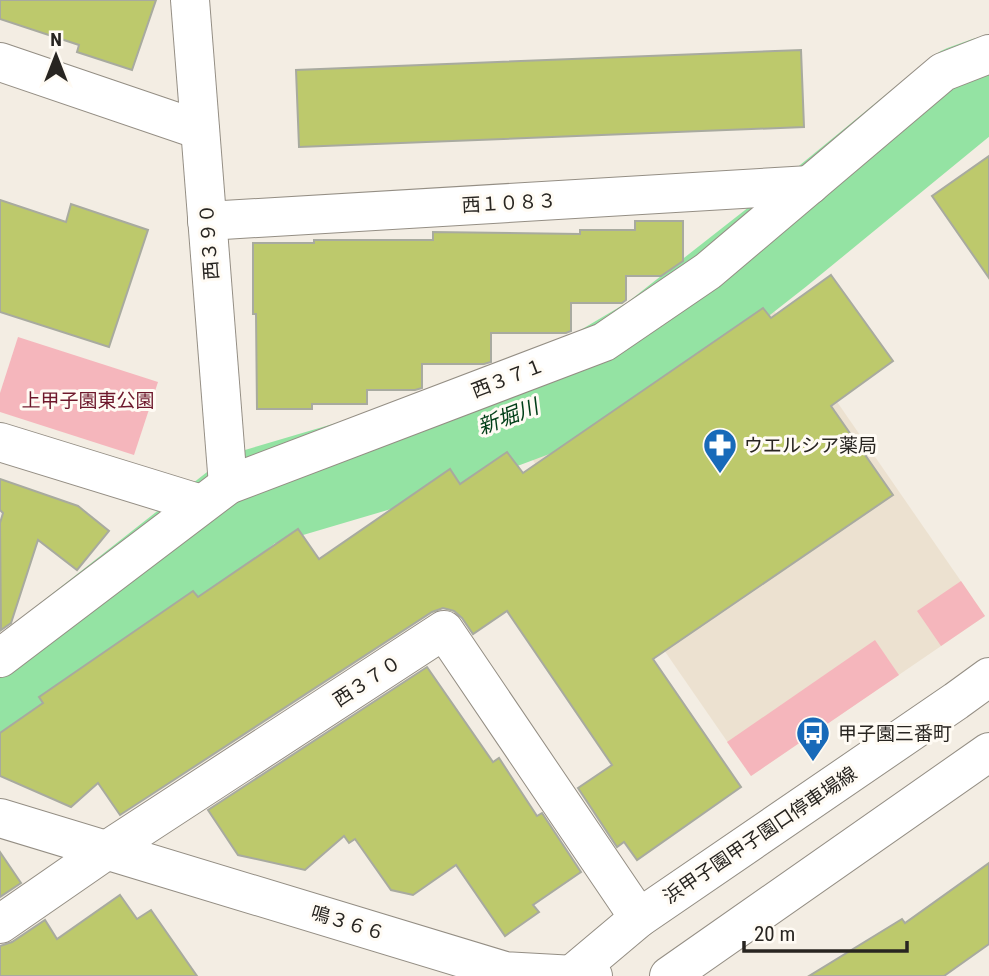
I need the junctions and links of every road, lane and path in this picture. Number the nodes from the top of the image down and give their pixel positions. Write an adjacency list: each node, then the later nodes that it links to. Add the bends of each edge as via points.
1 (190, 0): 4 (street, 西３９０)
2 (989, 54): 5 (street, 西３７１, via 943,72)
3 (0, 62): 4 (street)
4 (201, 130): 6 (street, 西３９０)
5 (810, 185): 6 (street, 西１０８３); 8 (street, 西３７１, via 708,271 604,342)
6 (207, 221): 8 (street, 西３９０)
7 (0, 442): 8 (street)
8 (215, 495): 9 (street, 西３７１)
9 (0, 658)
10 (989, 677): 14 (street, 浜甲子園甲子園口停車場線)
11 (989, 752): 17 (street)
12 (0, 818): 13 (street, 鳴３６６)
13 (107, 850): 14 (street, 西３７０, via 444,630); 15 (street, 西３７０); 16 (street, 鳴３６６, via 505,971)
14 (639, 918): 16 (street, 浜甲子園甲子園口停車場線)
15 (0, 923)
16 (578, 976)
17 (669, 976)

